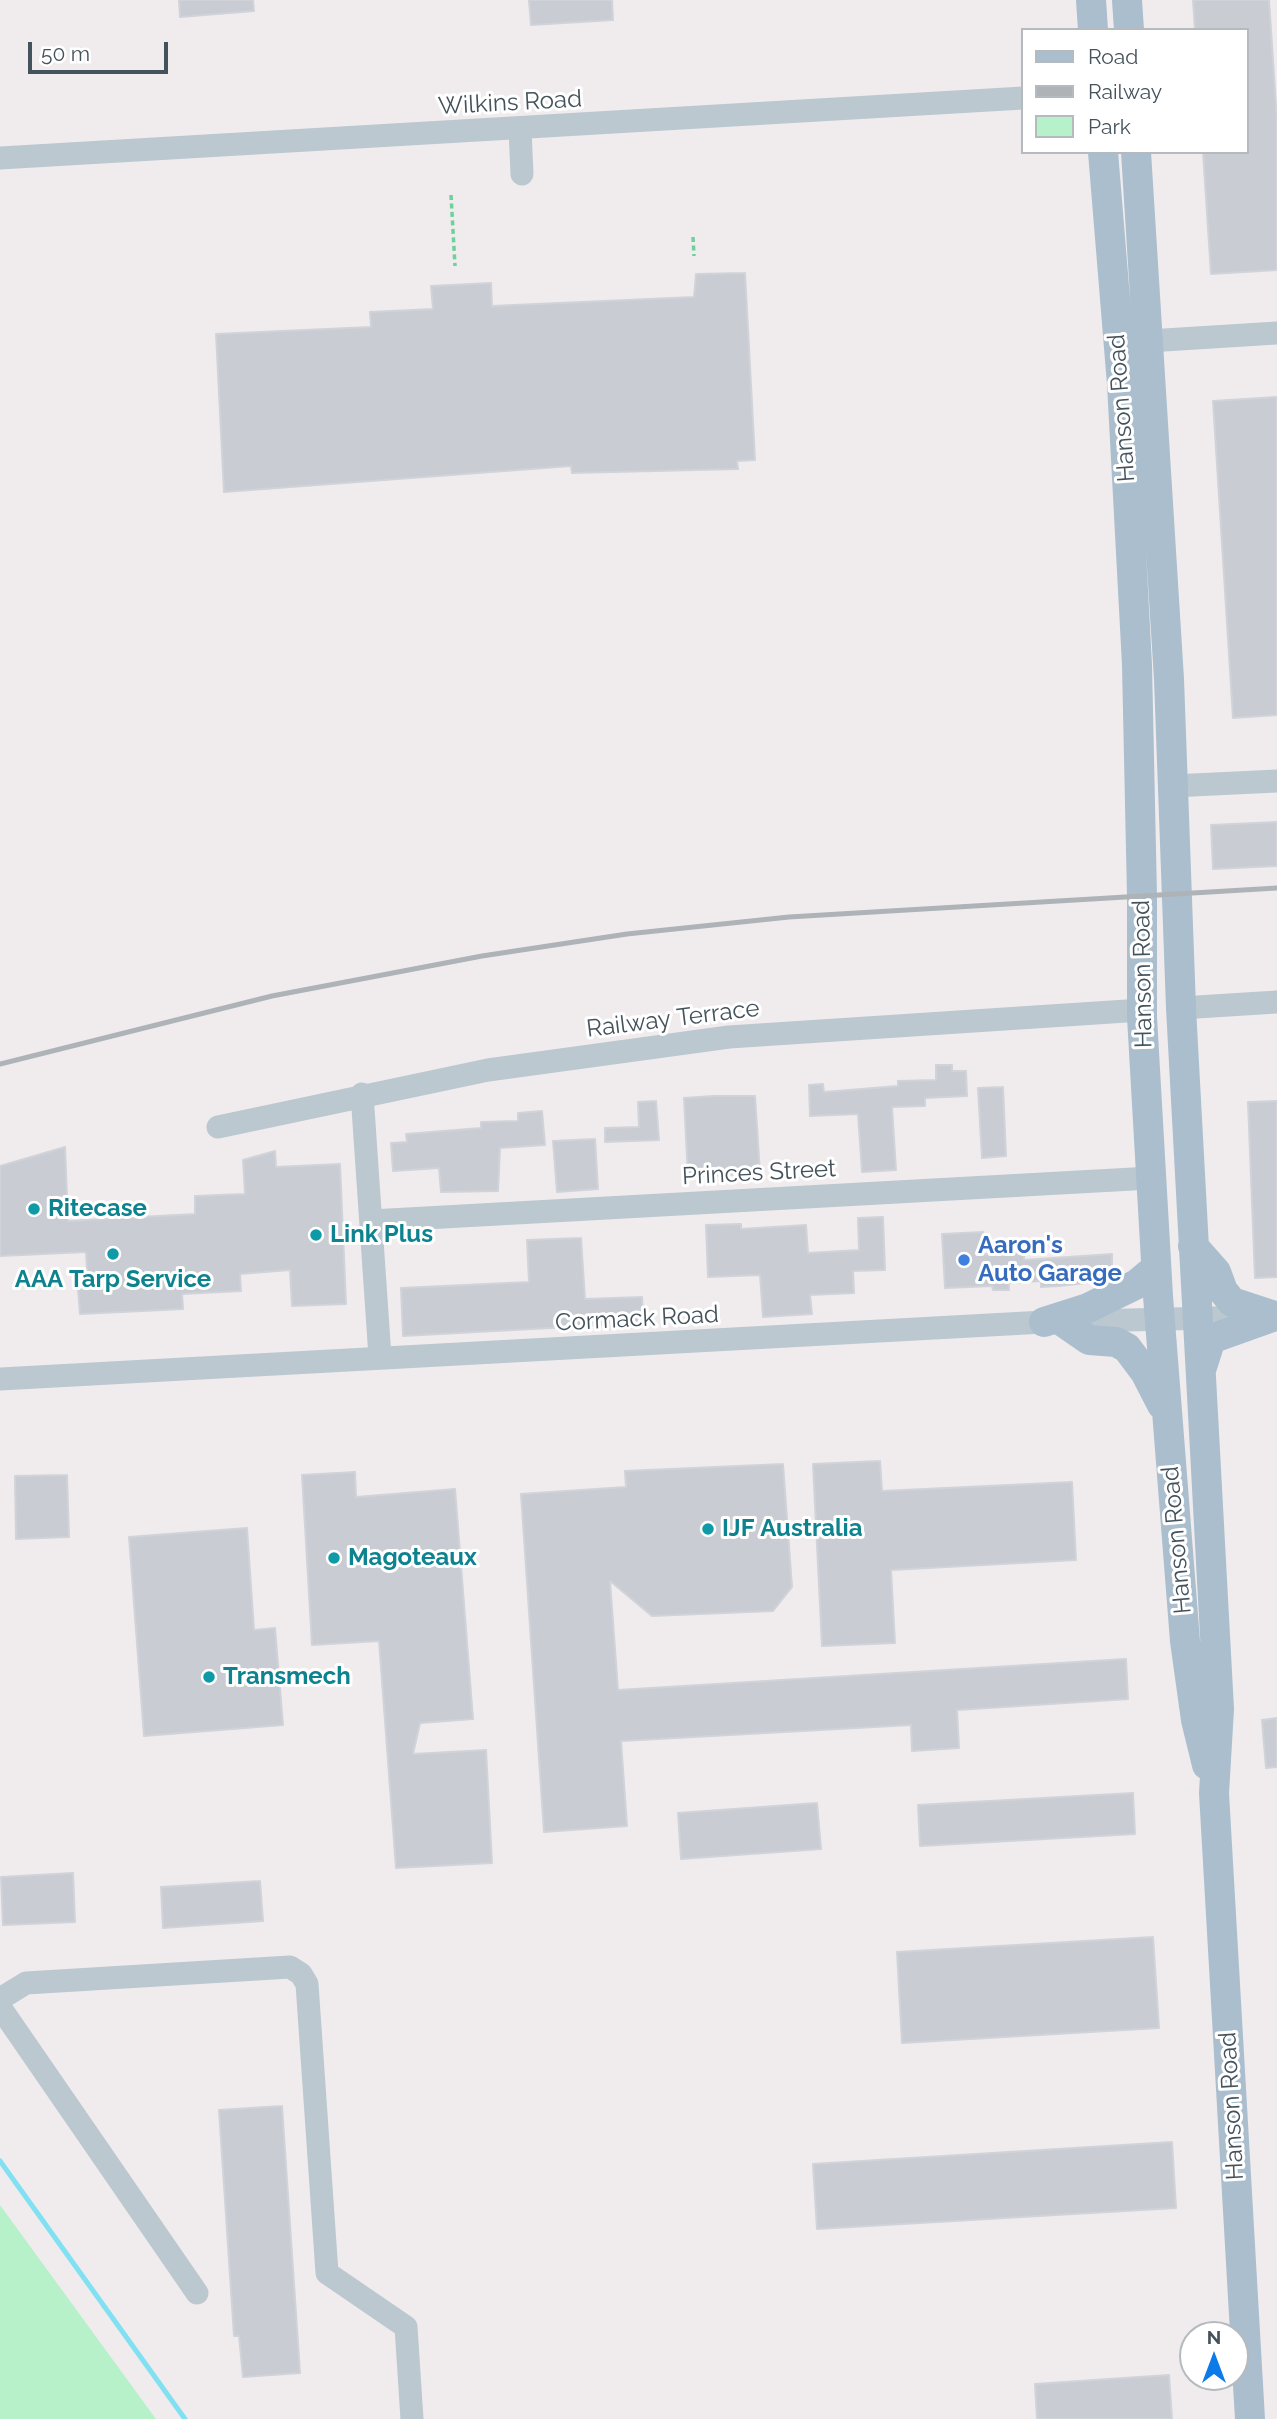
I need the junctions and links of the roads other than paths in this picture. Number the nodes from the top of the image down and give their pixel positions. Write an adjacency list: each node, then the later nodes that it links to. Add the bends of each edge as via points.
1 (1091, 0): 3 (main road)
2 (1127, 0): 4 (main road)
3 (1093, 28)
4 (1129, 28)
5 (1021, 98): 6 (street, Wilkins Road)
6 (520, 129): 9 (street, Wilkins Road); 10 (street)
7 (1103, 154): 13 (main road, Hanson Road)
8 (1136, 154): 12 (main road, Hanson Road)
9 (0, 158)
10 (522, 174)
11 (1277, 333): 12 (street)
12 (1150, 341): 13 (street); 16 (main road, Hanson Road)
13 (1118, 342): 14 (main road, Hanson Road)
14 (1140, 740): 16 (main road, via 1154,769); 19 (main road, Hanson Road)
15 (1277, 780): 16 (street)
16 (1172, 786): 18 (main road, Hanson Road)
17 (1277, 1002): 18 (street)
18 (1181, 1008): 24 (main road, Hanson Road)
19 (1142, 1010): 20 (street, Railway Terrace, via 729,1037 488,1070); 22 (main road, Hanson Road)
20 (362, 1094): 21 (street, Railway Terrace); 23 (street)
21 (218, 1127)
22 (1151, 1178): 23 (street, Princes Street); 25 (main road, Hanson Road)
23 (371, 1221): 30 (street)
24 (1193, 1246): 26 (main road, via 1216,1272 1231,1302); 27 (main road, Hanson Road)
25 (1156, 1268): 28 (main road, Hanson Road); 29 (main road, via 1137,1284)
26 (1276, 1316): 27 (street, Cormack Road); 32 (main road, via 1211,1339)
27 (1199, 1318): 28 (street, Cormack Road); 32 (main road, Hanson Road)
28 (1160, 1319): 29 (street, Cormack Road); 33 (main road, Hanson Road)
29 (1054, 1322): 30 (street, Cormack Road); 33 (main road, via 1088,1340 1116,1342 1127,1348)
30 (380, 1357): 31 (street, Cormack Road)
31 (0, 1379)
32 (1200, 1382): 34 (main road, Hanson Road, via 1219,1709)
33 (1167, 1414): 34 (main road, Hanson Road, via 1185,1642 1196,1720)
34 (1214, 1793): 39 (main road, Hanson Road)
35 (0, 1999): 38 (street, via 26,1983 290,1967 301,1974 307,1984 327,2273 406,2327)
36 (0, 2007): 37 (street)
37 (197, 2293)
38 (412, 2419)
39 (1250, 2419)

